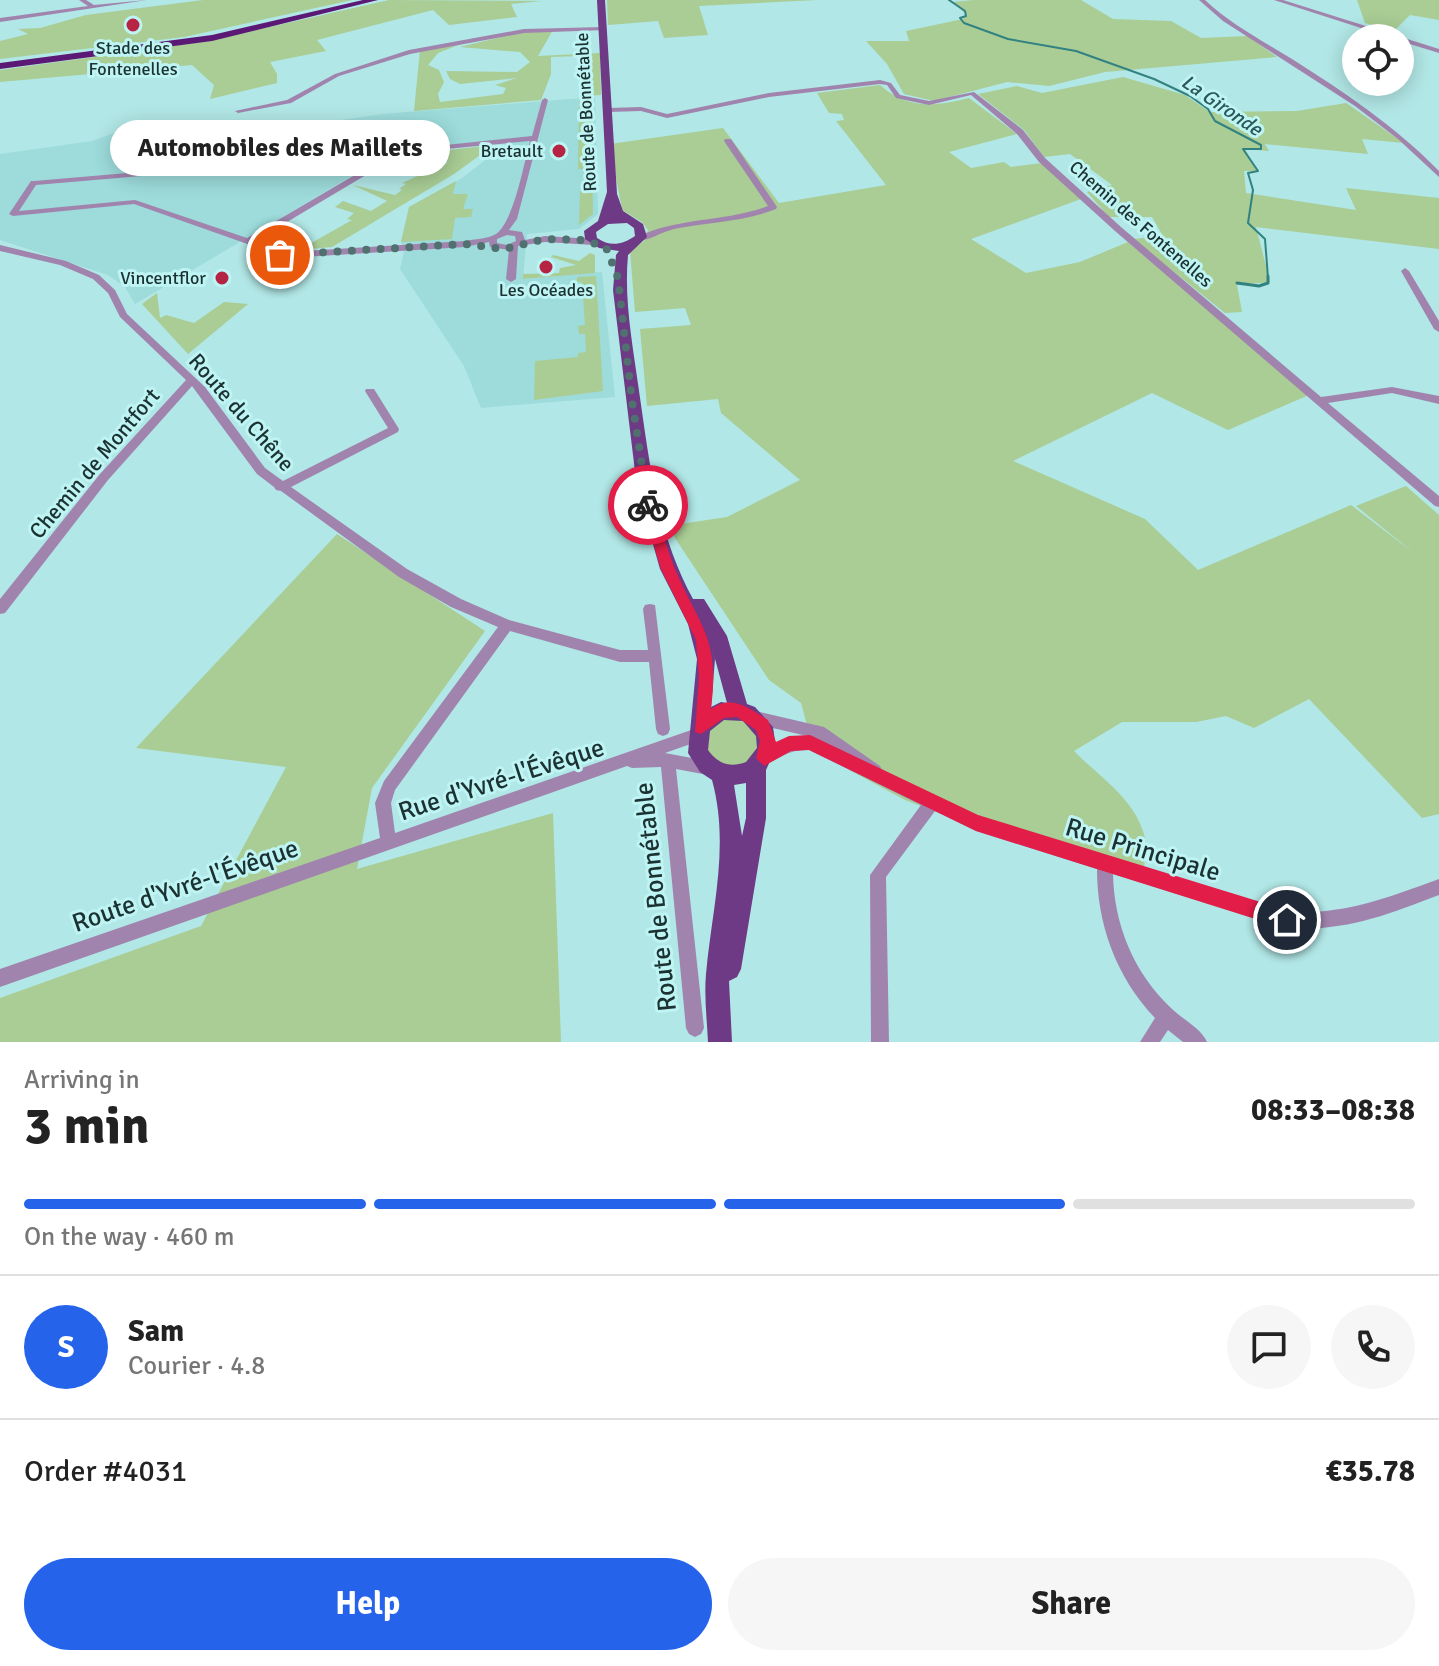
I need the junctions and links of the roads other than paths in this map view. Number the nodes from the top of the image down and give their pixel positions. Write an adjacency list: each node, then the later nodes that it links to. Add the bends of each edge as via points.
1 (82, 0): 9 (street)
2 (144, 0): 9 (street)
3 (363, 0): 14 (highway, via 179,40)
4 (374, 0): 14 (highway, via 212,38)
5 (601, 0): 12 (main road, Route de Bonnétable)
6 (1202, 0): 21 (street, via 1218,17 1397,134)
7 (1277, 0): 13 (street)
8 (32, 7): 10 (street)
9 (93, 7): 10 (street)
10 (43, 15): 11 (street)
11 (0, 20)
12 (603, 29): 16 (main road, Route de Bonnétable); 17 (street, via 524,31 409,52 337,75 289,102)
13 (1439, 51)
14 (0, 64)
15 (545, 100): 18 (street)
16 (608, 110): 22 (main road, Route de Bonnétable); 41 (street, Chemin des Fontenelles, via 676,115 769,95 880,82 889,84 898,97 920,103 972,93 1020,132 1042,160 1118,229)
17 (238, 111)
18 (534, 138): 20 (street); 23 (street)
19 (728, 141): 26 (street, via 773,207)
20 (400, 151): 29 (street); 29 (street, via 34,183 13,214 135,202)
21 (1439, 175)
22 (612, 192): 24 (main road, via 618,213); 25 (main road, Route de Bonnétable)
23 (513, 219): 27 (street); 28 (street)
24 (632, 222): 25 (main road); 26 (street); 31 (main road, via 642,231)
25 (598, 224): 27 (street); 30 (main road, Route de Bonnétable, via 589,235)
26 (666, 229): 31 (street)
27 (518, 240): 28 (street); 28 (street); 30 (street); 34 (street)
28 (497, 241): 29 (street, via 287,255); 34 (street)
29 (247, 242)
30 (593, 242): 32 (main road)
31 (634, 242): 32 (main road); 36 (main road, via 622,255)
32 (606, 247): 36 (main road)
33 (0, 248): 39 (street, Route du Chêne, via 96,277 112,292 123,315)
34 (511, 265): 37 (street)
35 (1405, 271): 38 (street)
36 (618, 278): 45 (main road)
37 (511, 279)
38 (1439, 329)
39 (191, 381): 43 (street, Route du Chêne, via 246,453); 46 (street, Chemin de Montfort, via 104,477)
40 (370, 391): 43 (street, via 394,429)
41 (1323, 400): 42 (street, via 1392,390); 44 (street, Chemin des Fontenelles)
42 (1439, 400)
43 (280, 487): 48 (street, Route du Chêne, via 403,573)
44 (1439, 503)
45 (653, 524): 50 (main road, via 718,636); 52 (main road, via 668,569 703,640 707,677)
46 (0, 609)
47 (650, 609): 49 (street)
48 (507, 625): 49 (street, Route du Chêne, via 620,656); 59 (street, via 389,786 383,803)
49 (655, 656): 51 (street)
50 (748, 714): 52 (main road, via 721,711); 55 (main road, via 768,741); 57 (street, via 819,732)
51 (663, 729)
52 (699, 731): 54 (street); 56 (main road, via 698,753)
53 (668, 760): 54 (street); 56 (street); 64 (street, Route de Bonnétable)
54 (629, 761): 59 (street, Rue d'Yvré-l'Évêque)
55 (760, 763): 56 (main road, via 745,774); 57 (street, via 789,743 810,743); 65 (main road, via 756,818)
56 (715, 772): 65 (main road, via 733,817 734,844 718,978)
57 (885, 780): 58 (street, Rue Principale)
58 (931, 804): 60 (street, Rue Principale); 66 (street, via 878,875)
59 (388, 842): 62 (street, Route d'Yvré-l'Évêque)
60 (1105, 865): 61 (street, Rue Principale, via 1287,920 1319,923 1347,920); 63 (street, via 1108,908 1121,953)
61 (1439, 887)
62 (0, 978)
63 (1165, 1018): 67 (street); 68 (street)
64 (695, 1028)
65 (720, 1030)
66 (880, 1042)
67 (1149, 1042)
68 (1198, 1042)

